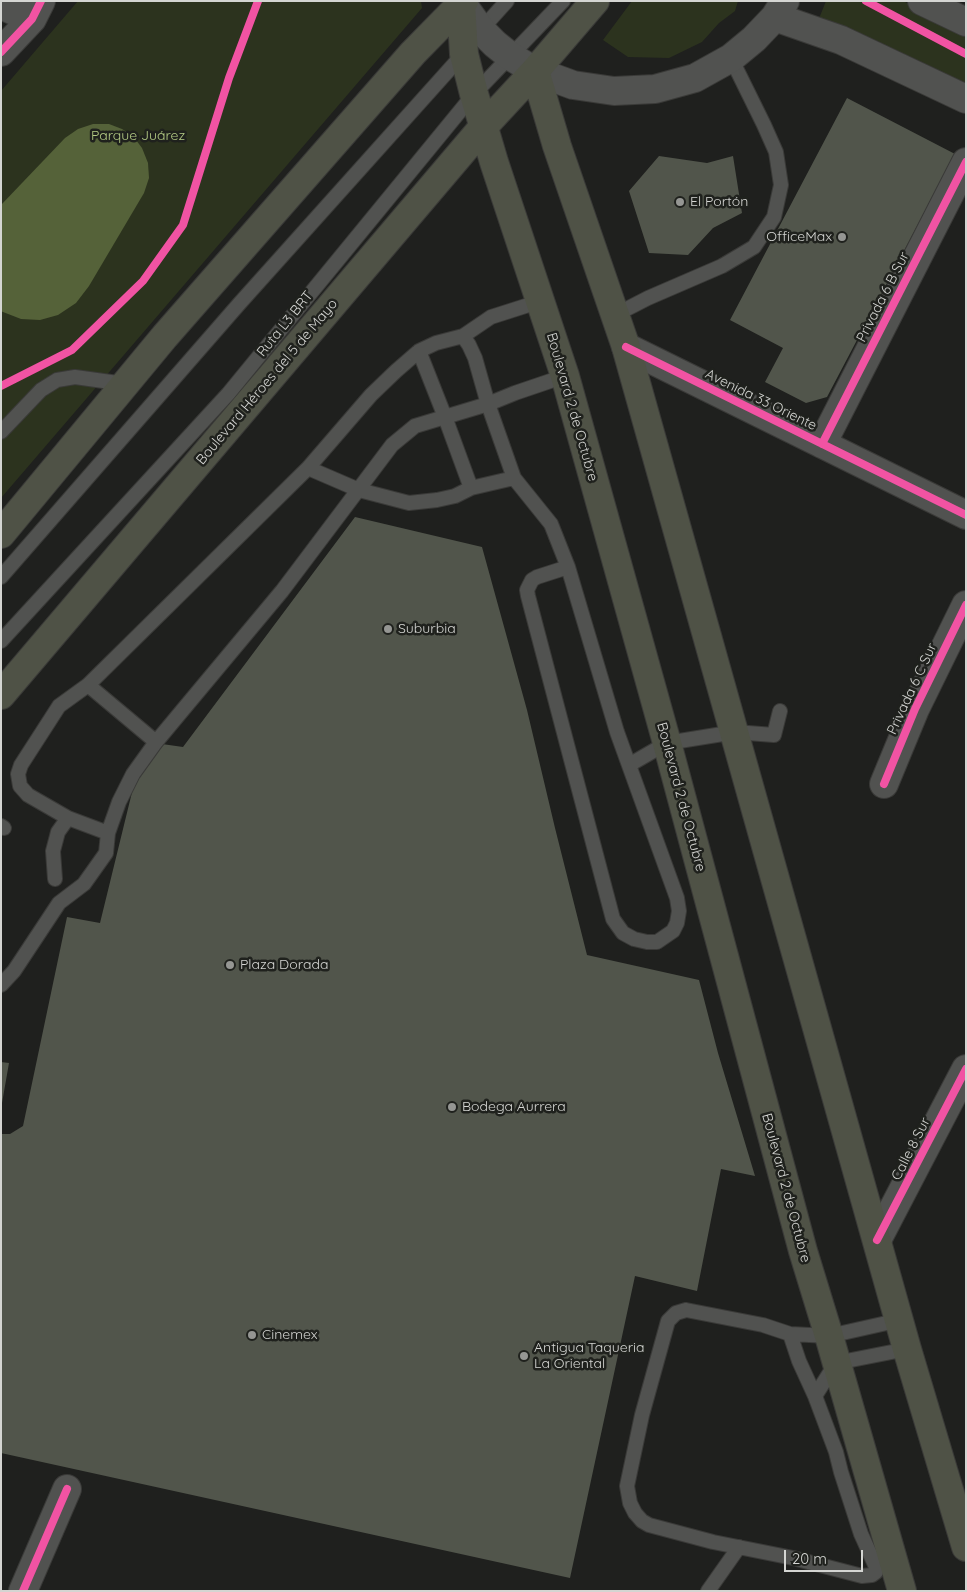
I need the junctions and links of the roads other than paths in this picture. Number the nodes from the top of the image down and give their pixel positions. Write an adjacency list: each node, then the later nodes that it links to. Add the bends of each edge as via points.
1 (507, 1): 10 (lane)
2 (562, 1): 13 (lane, Ruta L3 BRT)
3 (595, 1): 15 (main road, Boulevard Héroes del 5 de Mayo)
4 (922, 1): 9 (street)
5 (461, 2): 10 (street); 12 (main road, Boulevard 2 de Octubre); 26 (main road)
6 (1, 6): 8 (street)
7 (780, 9): 14 (street, via 754,39); 17 (street)
8 (37, 10): 11 (street)
9 (966, 22)
10 (481, 30): 12 (lane); 13 (street)
11 (1, 52)
12 (464, 54): 16 (main road, Boulevard 2 de Octubre); 38 (lane)
13 (510, 56): 15 (street); 16 (lane, Ruta L3 BRT)
14 (731, 58): 15 (street, via 695,78 655,89 614,91 573,85); 21 (lane, via 776,152 781,185 774,217 754,247 722,266)
15 (535, 71): 18 (main road, Boulevard Héroes del 5 de Mayo); 21 (main road)
16 (474, 94): 18 (main road, Boulevard 2 de Octubre); 40 (lane, Ruta L3 BRT, via 228,394)
17 (966, 99)
18 (484, 126): 20 (main road, Boulevard 2 de Octubre); 42 (main road, Boulevard Héroes del 5 de Mayo)
19 (966, 162): 30 (street, Privada 6 B Sur)
20 (541, 301): 22 (lane, via 491,317); 25 (main road, Boulevard 2 de Octubre)
21 (615, 316): 23 (main road)
22 (463, 336): 24 (lane); 27 (lane, via 475,358)
23 (626, 347): 30 (street, Avenida 33 Oriente); 44 (main road)
24 (419, 351): 28 (lane); 31 (lane, via 371,395)
25 (565, 376): 27 (lane); 46 (main road, Boulevard 2 de Octubre)
26 (125, 384): 29 (lane, via 75,377 57,380 41,390); 36 (main road)
27 (488, 404): 28 (lane); 32 (lane)
28 (445, 417): 33 (lane); 34 (lane, via 415,426 392,445)
29 (1, 432)
30 (822, 444): 35 (street, Avenida 33 Oriente)
31 (308, 468): 34 (lane); 41 (lane)
32 (514, 478): 33 (lane); 37 (lane, via 551,524)
33 (471, 488): 34 (lane, via 455,496 409,503)
34 (359, 490): 45 (lane, via 282,591)
35 (966, 515)
36 (1, 534)
37 (568, 567): 47 (lane); 47 (lane, via 532,580 528,596 613,919 623,933 634,939 657,942 673,931 677,923 678,898)
38 (1, 577)
39 (966, 605): 48 (street, Privada 6 C Sur, via 914,709)
40 (1, 641)
41 (88, 685): 45 (lane); 49 (lane, via 59,706 18,774 20,786 28,795)
42 (1, 695)
43 (780, 711): 44 (lane, via 774,735)
44 (735, 732): 46 (lane); 54 (main road)
45 (156, 742): 50 (lane, via 133,774)
46 (667, 743): 47 (lane); 57 (main road, Boulevard 2 de Octubre, via 803,1251)
47 (629, 765)
48 (884, 784)
49 (68, 818): 50 (lane); 51 (lane, via 58,832 53,851)
50 (108, 832): 52 (lane, via 106,853 88,879 59,903 14,971)
51 (55, 879)
52 (1, 985)
53 (966, 1069): 54 (street, Calle 8 Sur)
54 (878, 1240): 55 (main road)
55 (900, 1320): 57 (lane); 58 (main road)
56 (790, 1334): 57 (lane); 60 (lane, via 803,1373); 63 (lane, via 724,1317 686,1310 676,1313 664,1332 636,1442 627,1486 630,1504 642,1521)
57 (829, 1336): 59 (main road, Boulevard 2 de Octubre)
58 (907, 1349): 59 (lane); 62 (main road)
59 (836, 1363): 60 (lane); 66 (main road, Boulevard 2 de Octubre)
60 (815, 1396): 63 (lane, via 876,1572 862,1576)
61 (67, 1489): 64 (street)
62 (965, 1539)
63 (739, 1547): 65 (lane)
64 (23, 1587)
65 (708, 1591)
66 (902, 1591)

